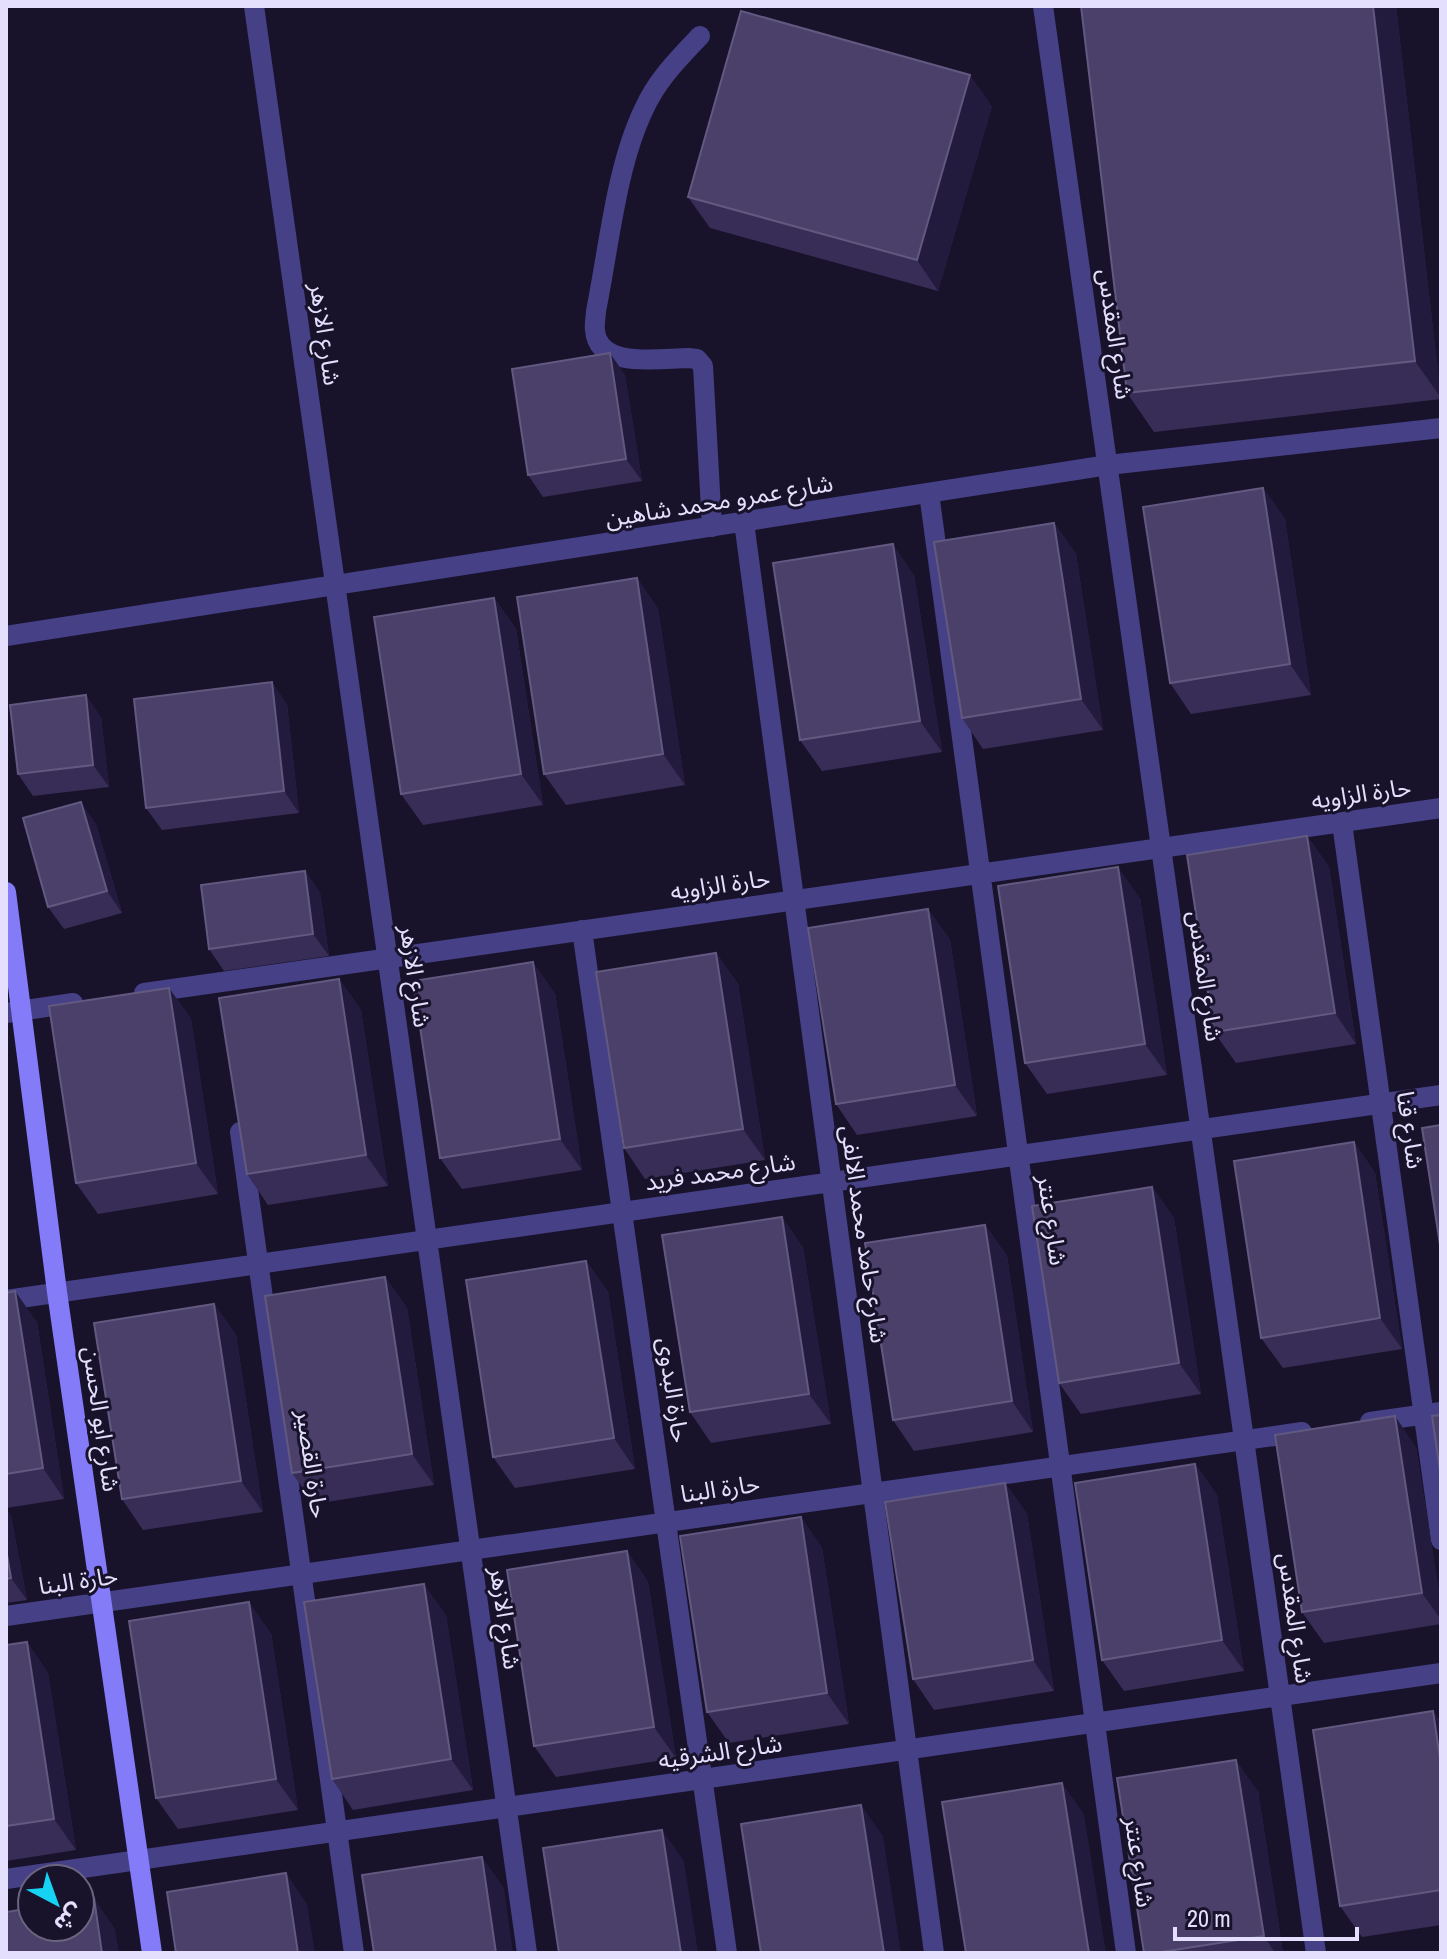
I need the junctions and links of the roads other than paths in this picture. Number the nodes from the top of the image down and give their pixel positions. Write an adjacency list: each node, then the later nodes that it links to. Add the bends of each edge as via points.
1 (254, 6): 9 (street, شارع الازهر)
2 (1043, 6): 5 (street, شارع المقدس)
3 (700, 36): 8 (street, via 668,69 628,148 594,332 605,351 625,359 688,358 703,366)
4 (1441, 428): 5 (street, شارع عمرو محمد شاهين)
5 (1108, 465): 6 (street, شارع عمرو محمد شاهين); 13 (street, شارع المقدس)
6 (929, 493): 7 (street, شارع عمرو محمد شاهين); 14 (street, شارع عنتر)
7 (744, 522): 8 (street, شارع عمرو محمد شاهين); 16 (street, شارع حامد محمد الالفى)
8 (712, 527): 9 (street, شارع عمرو محمد شاهين)
9 (335, 586): 10 (street, شارع عمرو محمد شاهين); 18 (street, شارع الازهر)
10 (6, 636)
11 (1441, 808): 12 (street, حارة الزاويه)
12 (1342, 823): 13 (street, حارة الزاويه); 23 (street, شارع قنا)
13 (1162, 848): 14 (street, حارة الزاويه); 25 (street, شارع المقدس)
14 (980, 874): 16 (street, حارة الزاويه); 26 (street, شارع عنتر)
15 (6, 892): 21 (street, شارع ابو الحسن)
16 (794, 900): 17 (street, حارة الزاويه); 27 (street, شارع حامد محمد الالفى)
17 (582, 930): 18 (street, حارة الزاويه); 28 (street, حارة البدوى)
18 (387, 958): 19 (street, حارة الزاويه, via 221,989); 29 (street, شارع الازهر)
19 (128, 995)
20 (98, 1000): 21 (street)
21 (14, 1012): 31 (street, شارع ابو الحسن)
22 (1441, 1095): 23 (street, شارع محمد فريد)
23 (1381, 1104): 25 (street, شارع محمد فريد); 33 (street, شارع قنا)
24 (237, 1107): 30 (street, حارة القصير)
25 (1201, 1129): 26 (street, شارع محمد فريد); 36 (street, شارع المقدس)
26 (1018, 1156): 27 (street, شارع محمد فريد); 37 (street, شارع عنتر)
27 (832, 1182): 28 (street, شارع محمد فريد); 38 (street, شارع حامد محمد الالفى)
28 (622, 1212): 29 (street, شارع محمد فريد); 39 (street, حارة البدوى)
29 (427, 1240): 30 (street, شارع محمد فريد); 41 (street, شارع الازهر)
30 (259, 1264): 31 (street, شارع محمد فريد); 42 (street, حارة القصير)
31 (57, 1292): 32 (street, شارع محمد فريد); 43 (street, شارع ابو الحسن)
32 (6, 1300)
33 (1432, 1413): 34 (street); 40 (street, شارع قنا)
34 (1349, 1425)
35 (1319, 1429): 36 (street, حارة البنا)
36 (1245, 1440): 37 (street, حارة البنا); 46 (street, شارع المقدس)
37 (1060, 1465): 38 (street, حارة البنا); 47 (street, شارع عنتر)
38 (873, 1493): 39 (street, حارة البنا); 48 (street, شارع حامد محمد الالفى)
39 (666, 1522): 41 (street, حارة البنا); 49 (street, حارة البدوى)
40 (1441, 1540)
41 (471, 1550): 42 (street, حارة البنا); 50 (street, شارع الازهر)
42 (302, 1574): 43 (street, حارة البنا); 51 (street, حارة القصير)
43 (102, 1603): 44 (street, حارة البنا); 52 (street, شارع ابو الحسن)
44 (6, 1616)
45 (1441, 1673): 46 (street, شارع الشرقيه)
46 (1281, 1696): 47 (street, شارع الشرقيه); 60 (street, شارع المقدس)
47 (1095, 1724): 48 (street, شارع الشرقيه); 59 (street, شارع عنتر)
48 (908, 1751): 49 (street, شارع الشرقيه); 58 (street, شارع حامد محمد الالفى)
49 (702, 1780): 50 (street, شارع الشرقيه); 57 (street, حارة البدوى)
50 (507, 1807): 51 (street, شارع الشرقيه); 56 (street, شارع الازهر)
51 (337, 1832): 52 (street, شارع الشرقيه); 55 (street, حارة القصير)
52 (139, 1860): 53 (street, شارع الشرقيه); 54 (street, شارع ابو الحسن)
53 (6, 1879)
54 (152, 1953)
55 (354, 1953)
56 (527, 1953)
57 (727, 1953)
58 (934, 1953)
59 (1126, 1953)
60 (1316, 1953)

